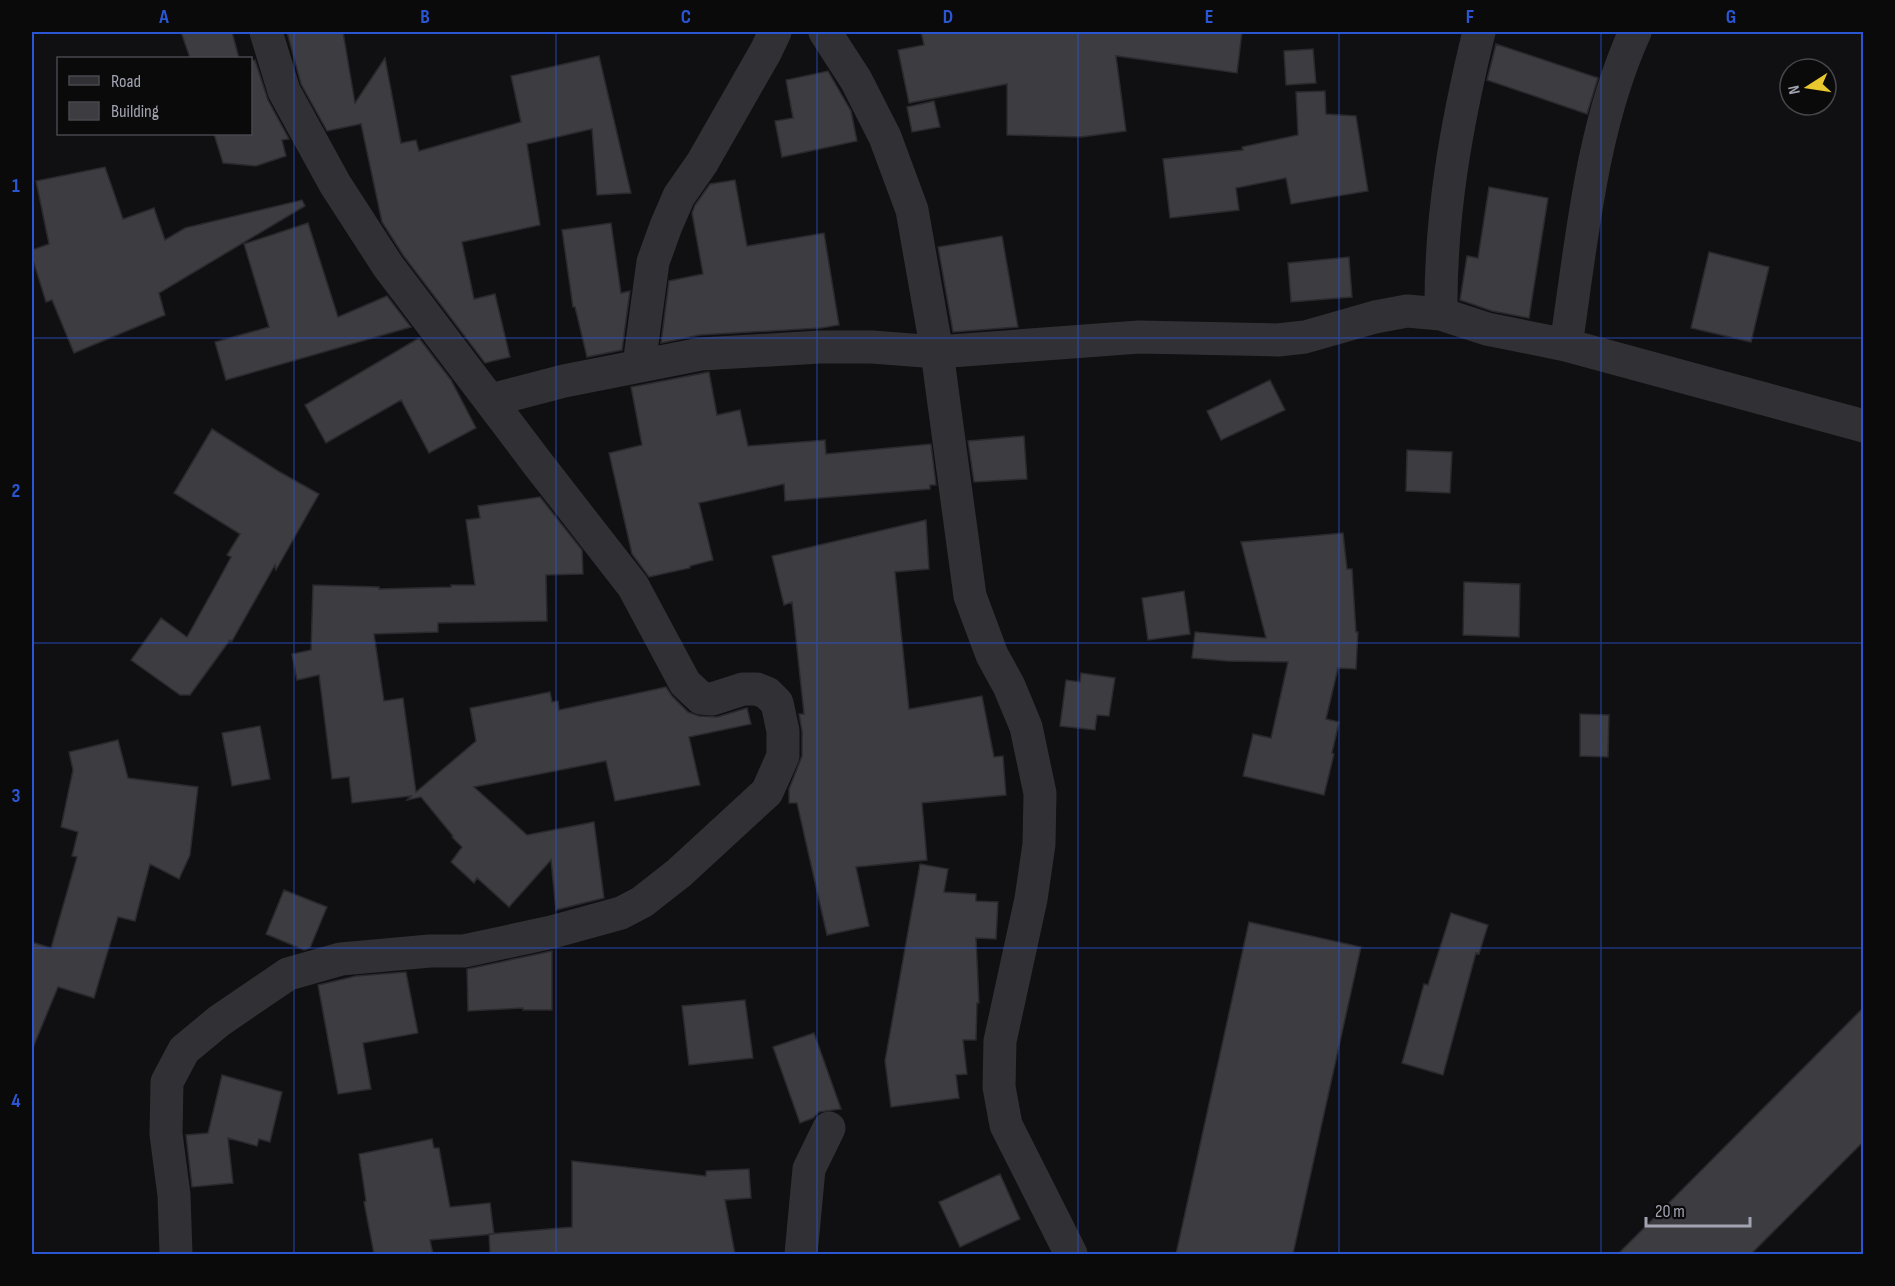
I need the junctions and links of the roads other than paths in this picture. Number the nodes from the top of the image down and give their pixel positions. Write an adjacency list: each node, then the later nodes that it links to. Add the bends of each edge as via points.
1 (266, 32): 10 (street, via 284,91 334,183 388,266)
2 (775, 32): 9 (street, via 702,163 679,195 666,226 653,262)
3 (825, 32): 8 (street, via 885,136 912,210)
4 (1479, 32): 6 (street, via 1450,167 1441,261)
5 (1635, 32): 7 (street, via 1604,122)
6 (1441, 314): 7 (street, via 1487,329); 8 (street, via 1407,311 1278,340 1139,337)
7 (1566, 345): 11 (street)
8 (937, 352): 9 (street, via 872,347 759,349); 15 (street, via 970,596 1026,727 1040,793 1039,844 1031,899 1000,1041 1001,1106 1006,1125)
9 (639, 365): 10 (street)
10 (491, 400): 13 (street, via 633,586 686,684 701,698 712,699 743,689 767,693 777,703 783,756 767,792 679,873 621,913 464,951 341,959 288,974 219,1021 184,1050 167,1082 166,1134)
11 (1863, 426)
12 (829, 1128): 14 (street, via 809,1169)
13 (176, 1254)
14 (801, 1254)
15 (1071, 1254)

